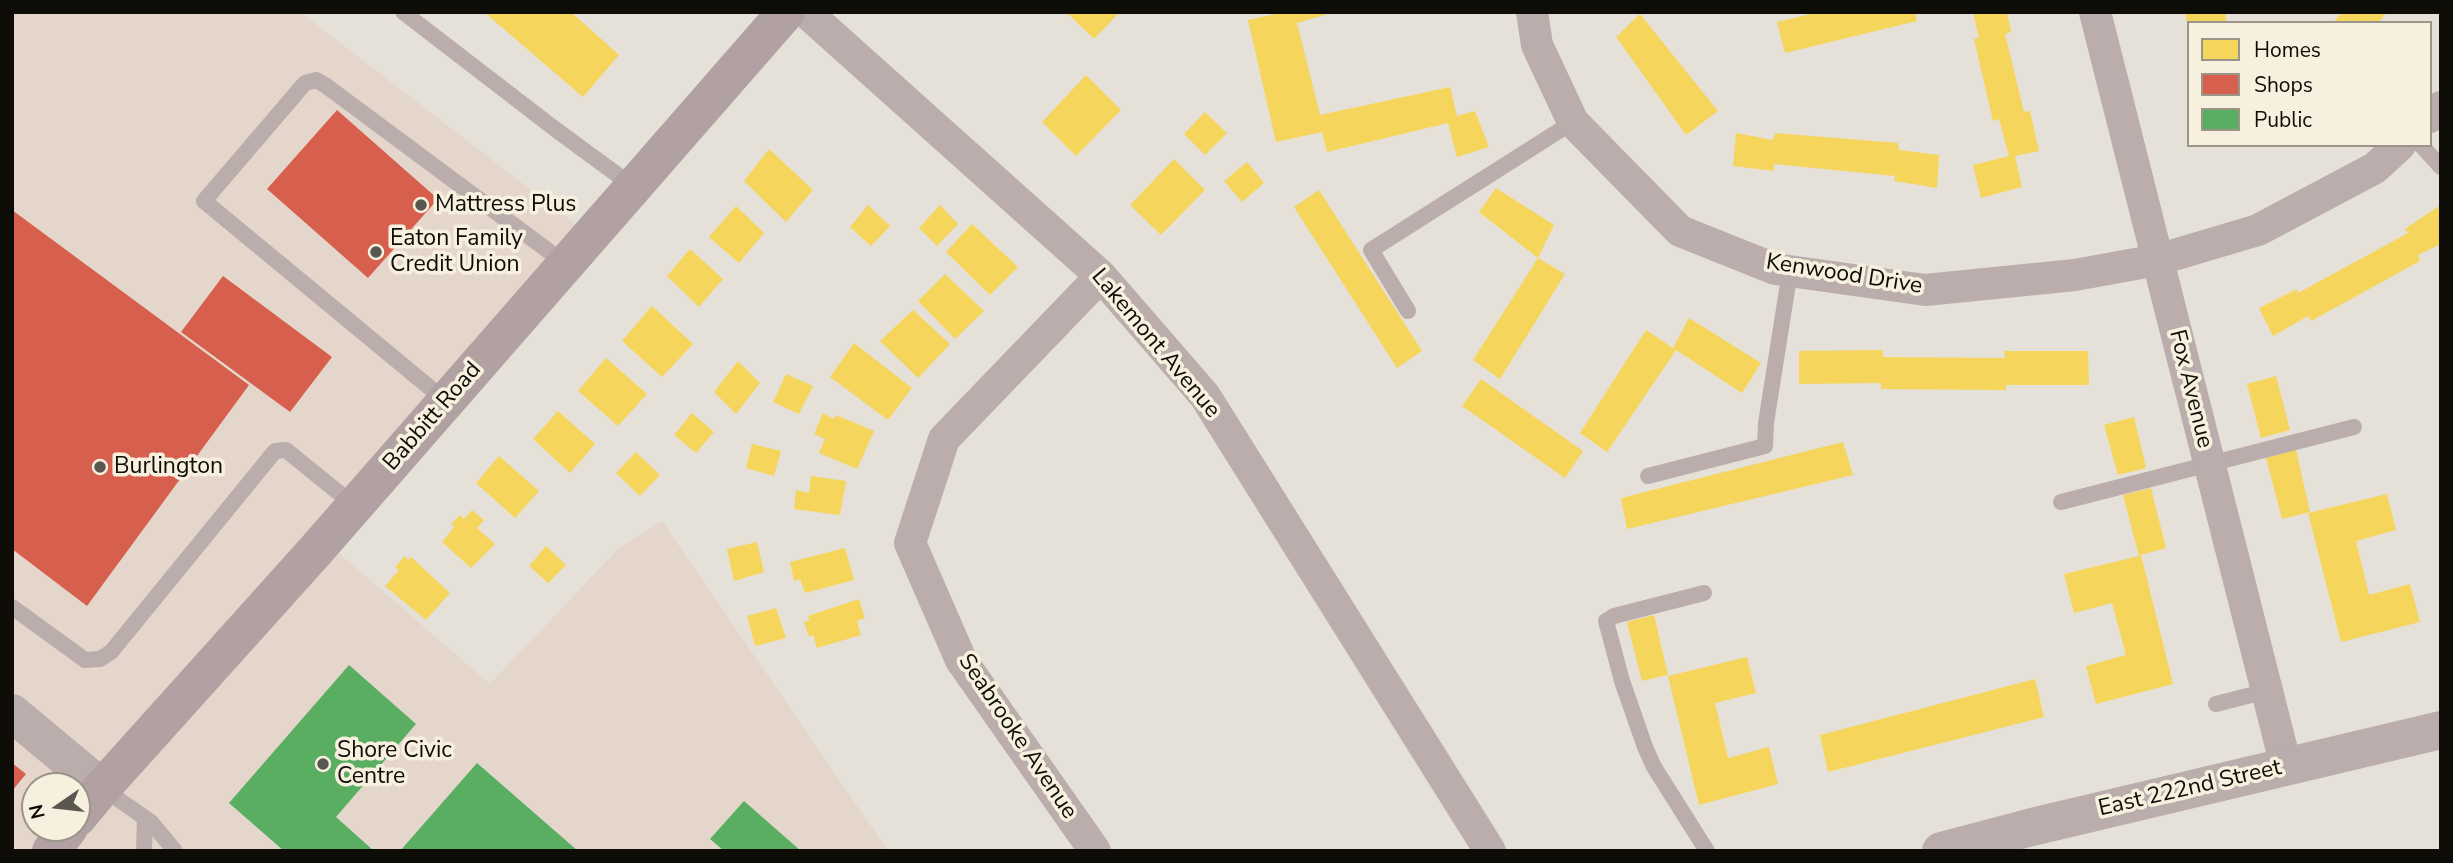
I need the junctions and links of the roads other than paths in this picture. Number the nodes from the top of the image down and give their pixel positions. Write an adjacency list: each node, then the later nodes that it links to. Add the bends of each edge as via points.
1 (402, 12): 10 (lane)
2 (786, 12): 10 (main road, Babbitt Road)
3 (806, 12): 14 (street, Lakemont Avenue)
4 (1532, 12): 6 (street, Kenwood Drive, via 1537,45)
5 (2095, 12): 11 (street, Fox Avenue)
6 (1573, 122): 13 (street, Kenwood Drive, via 1680,231); 15 (lane, via 1371,250)
7 (2398, 147): 11 (street, Kenwood Drive, via 2375,168 2258,230)
8 (2423, 147): 9 (lane)
9 (2441, 167)
10 (634, 187): 12 (main road, Babbitt Road)
11 (2157, 260): 13 (street, Kenwood Drive, via 2075,275 1925,290); 18 (street, Fox Avenue)
12 (566, 264): 16 (main road, Babbitt Road); 16 (lane, via 325,85 316,80 305,83 204,201)
13 (1790, 271): 19 (lane, via 1765,446)
14 (1101, 276): 35 (street, Seabrooke Avenue, via 944,439 910,543 961,660); 36 (street, Lakemont Avenue, via 1205,396)
15 (1408, 311)
16 (446, 401): 21 (main road, Babbitt Road)
17 (2354, 427): 18 (lane)
18 (2209, 464): 20 (lane); 24 (street, Fox Avenue)
19 (1648, 476)
20 (2061, 502)
21 (355, 506): 23 (lane, via 286,450 275,451 111,652 100,659 85,660); 29 (main road, Babbitt Road)
22 (1704, 593): 37 (lane, via 1606,621 1645,747)
23 (12, 607)
24 (2267, 691): 25 (lane); 28 (street, Fox Avenue)
25 (2216, 704)
26 (12, 713): 29 (street)
27 (2441, 730): 28 (street, East 222nd Street)
28 (2287, 766): 32 (street, East 222nd Street)
29 (102, 788): 30 (main road, Babbitt Road); 31 (lane)
30 (91, 801)
31 (145, 818): 33 (lane); 34 (lane)
32 (2035, 839): 38 (street, East 222nd Street)
33 (144, 851)
34 (175, 851)
35 (1095, 851)
36 (1490, 851)
37 (1707, 851)
38 (1941, 851)

